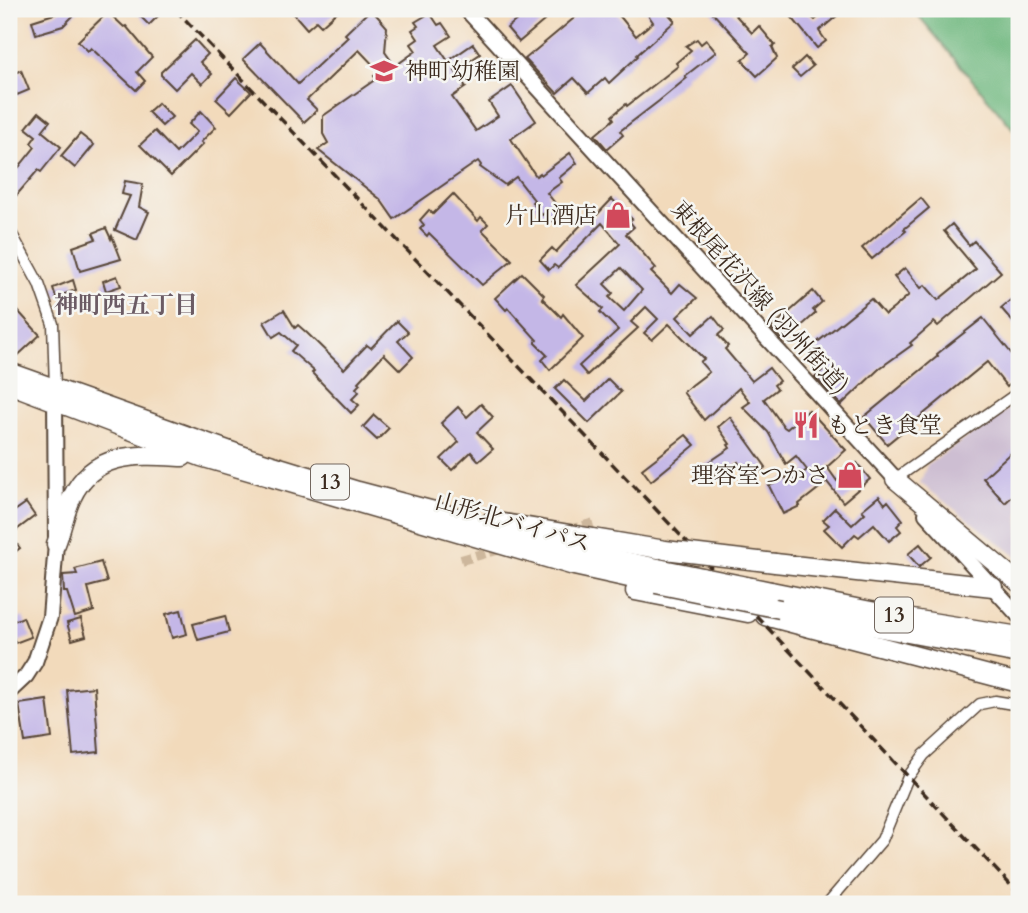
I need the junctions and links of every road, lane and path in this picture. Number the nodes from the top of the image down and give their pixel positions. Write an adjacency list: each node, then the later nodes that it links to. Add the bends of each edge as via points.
1 (466, 9): 8 (main road, 東根尾花沢線 (羽州街道))
2 (9, 229): 6 (street, via 39,284 53,324)
3 (9, 372): 6 (highway, 山形北バイパス / 13)
4 (9, 384): 6 (highway, 山形北バイパス / 13)
5 (1019, 392): 8 (street)
6 (55, 395): 7 (highway, 山形北バイパス / 13); 9 (highway, 山形北バイパス / 13); 10 (main road)
7 (201, 457): 9 (highway, 山形北バイパス / 13); 10 (highway, via 135,454 100,466 82,481 72,498)
8 (895, 479): 12 (highway); 13 (main road, 東根尾花沢線 (羽州街道))
9 (451, 523): 11 (highway, 山形北バイパス / 13); 13 (highway, bridge); 14 (highway, via 538,566 663,598)
10 (56, 544): 18 (main road, via 50,617 41,650 26,676)
11 (657, 576): 14 (highway, 山形北バイパス / 13, bridge); 16 (highway, 山形北バイパス / 13, bridge, via 771,591)
12 (1019, 583)
13 (993, 587): 15 (main road, 東根尾花沢線 (羽州街道))
14 (764, 613): 16 (highway, 山形北バイパス / 13); 17 (highway)
15 (1019, 616)
16 (1018, 645)
17 (1019, 682)
18 (9, 692)
19 (1019, 705): 20 (street, via 980,704 924,755 908,777 882,840)
20 (827, 904)

